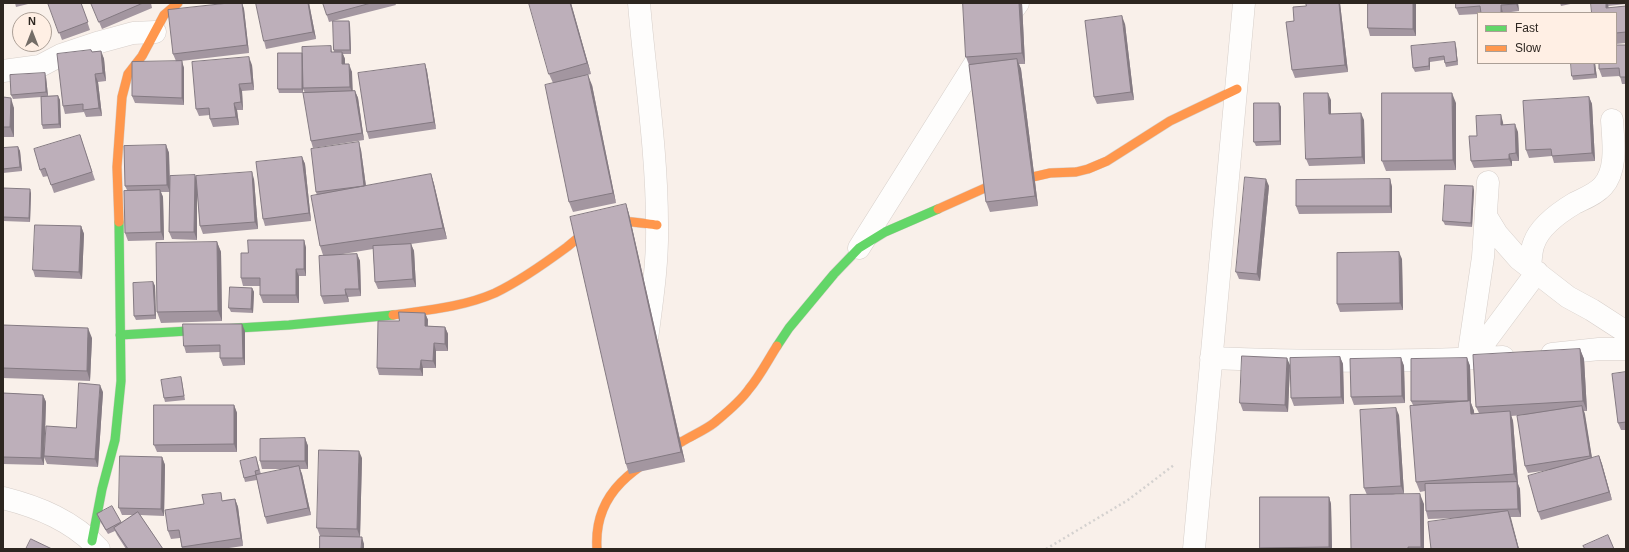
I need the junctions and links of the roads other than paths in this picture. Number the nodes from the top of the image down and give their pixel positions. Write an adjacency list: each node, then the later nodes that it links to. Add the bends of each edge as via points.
1 (178, 3): 5 (street, via 164,16)
2 (639, 3): 11 (street)
3 (1018, 3): 12 (street, via 977,60)
4 (1244, 3): 7 (street)
5 (155, 32): 6 (street, via 133,33 61,55 40,66); 15 (street, via 142,56 128,74 122,97 117,167)
6 (3, 71)
7 (1237, 89): 12 (street, via 1169,121 1097,166 1076,172 1050,173 985,188 891,229); 18 (street)
8 (1612, 120): 13 (street, via 1612,166 1604,185 1542,228 1534,243)
9 (1488, 182): 10 (street)
10 (1486, 216): 13 (street, via 1507,246); 19 (street)
11 (658, 225): 15 (street, via 609,222 599,225 526,275 469,302 334,322); 17 (street, via 654,285)
12 (859, 248): 21 (street, via 789,328 749,390 730,409 712,424 651,458)
13 (1533, 270): 14 (street, via 1568,297); 19 (street)
14 (1626, 332)
15 (120, 335): 23 (street, via 121,381 115,440 102,489)
16 (1626, 349): 19 (street)
17 (643, 357)
18 (1211, 358): 19 (street, via 1300,361); 25 (street)
19 (1471, 358)
20 (634, 445): 21 (street)
21 (629, 474): 24 (street, via 612,493 600,514 596,533)
22 (3, 498): 23 (street, via 62,518)
23 (95, 545)
24 (597, 549)
25 (1194, 549)

